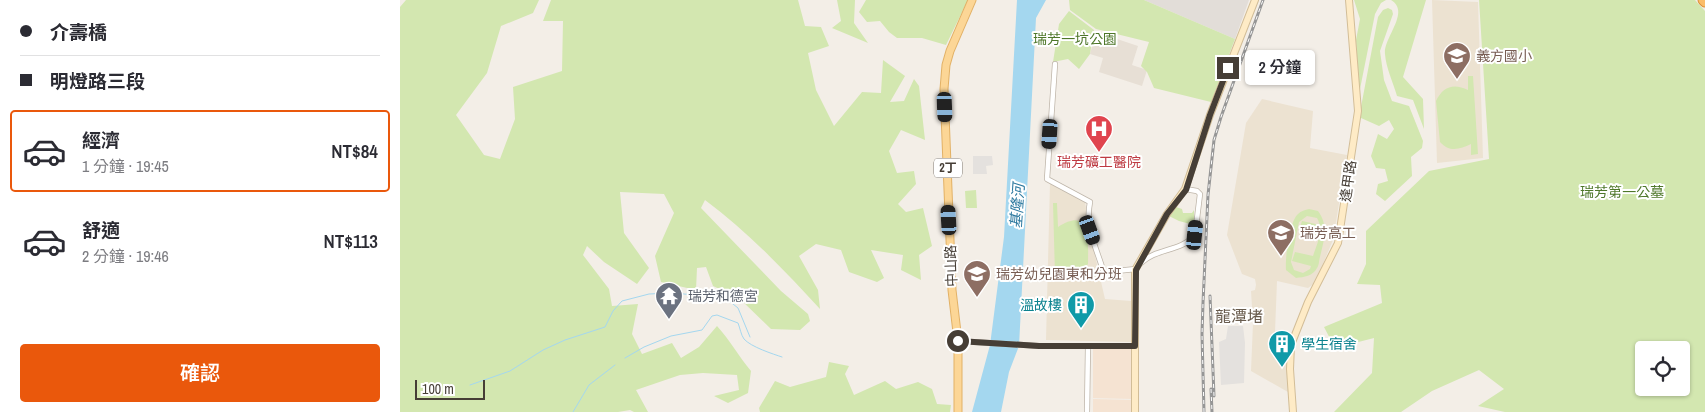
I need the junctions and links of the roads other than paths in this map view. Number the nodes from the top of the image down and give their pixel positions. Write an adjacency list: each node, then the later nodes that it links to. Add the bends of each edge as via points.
1 (972, 0): 7 (main road, 中山路 / 2丁, via 950,51 944,89 952,290)
2 (1255, 0): 5 (street, via 1210,115)
3 (1349, 0): 13 (street, 逢甲路, via 1358,111 1338,243 1308,302 1291,345)
4 (1055, 64): 6 (street, via 1047,179 1090,202 1087,219 1104,270)
5 (1186, 190): 6 (street, via 1167,214); 6 (street, via 1200,194 1195,235 1185,244 1148,256)
6 (1136, 270): 9 (street)
7 (958, 341): 8 (street); 10 (main road, 2丁)
8 (1088, 346): 9 (street); 11 (street)
9 (1135, 346): 12 (street)
10 (958, 412)
11 (1087, 412)
12 (1135, 412)
13 (1293, 412)

